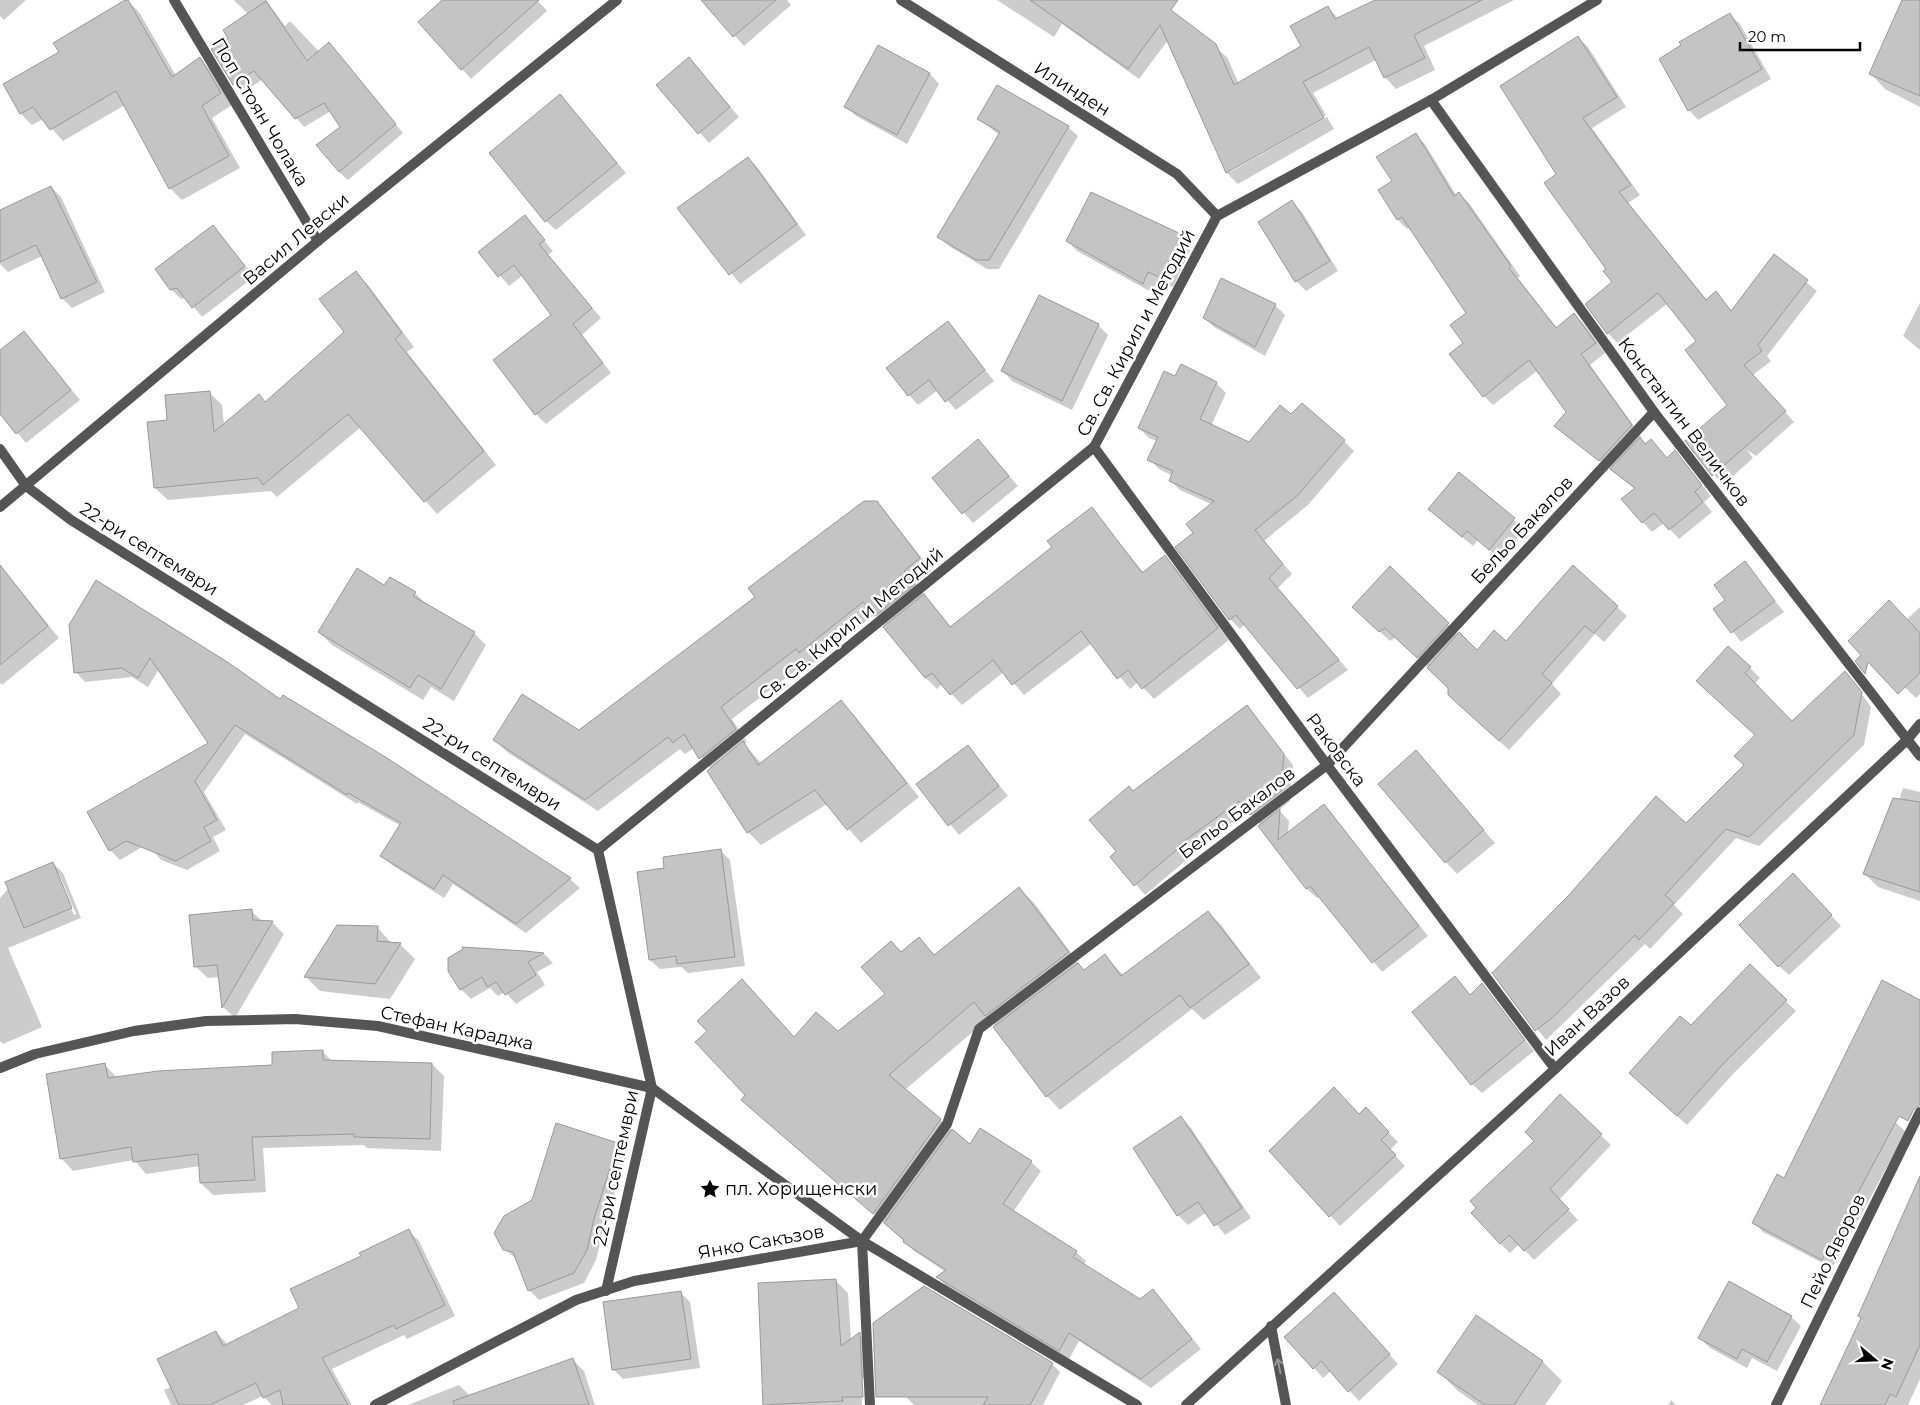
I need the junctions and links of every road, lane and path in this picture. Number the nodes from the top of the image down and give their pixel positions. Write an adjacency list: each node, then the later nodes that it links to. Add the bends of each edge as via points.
1 (174, 0): 8 (street, Поп Стоян Чолака)
2 (617, 0): 5 (street, Васил Левски)
3 (901, 0): 7 (street, Илинден, via 1177,174)
4 (1597, 0): 6 (street)
5 (603, 4): 8 (street, Васил Левски)
6 (1431, 100): 7 (street); 9 (street, Константин Величков)
7 (1217, 216): 10 (street, Св. Св. Кирил и Методий)
8 (318, 241): 12 (street, Васил Левски)
9 (1654, 412): 15 (street, Константин Величков); 17 (street, Бельо Бакалов)
10 (1094, 447): 17 (street, Раковска); 18 (street, Св. Св. Кирил и Методий)
11 (0, 449): 12 (street, 22-ри септември)
12 (26, 486): 13 (street, Васил Левски); 18 (street, 22-ри септември, via 71,520)
13 (0, 507)
14 (1920, 724): 15 (street, Иван Вазов)
15 (1907, 740): 16 (street, Константин Величков); 20 (street, Иван Вазов)
16 (1920, 756)
17 (1327, 765): 20 (street, Раковска); 23 (street, Бельо Бакалов, via 979,1029 947,1124)
18 (598, 850): 21 (street, 22-ри септември)
19 (0, 1068): 21 (street, Стефан Караджа, via 35,1054 134,1031 206,1020 296,1019 378,1026)
20 (1555, 1069): 25 (street, Иван Вазов)
21 (652, 1088): 23 (street, Стефан Караджа); 24 (street, 22-ри септември)
22 (1920, 1112): 31 (street, Пейо Яворов)
23 (862, 1241): 24 (street, Янко Сакъзов, via 634,1281); 27 (street); 28 (street)
24 (606, 1291): 26 (street, Янко Сакъзов, via 576,1300)
25 (1271, 1326): 29 (street, Иван Вазов); 30 (street, one-way to 25)
26 (375, 1405)
27 (870, 1405)
28 (1137, 1405)
29 (1186, 1405)
30 (1286, 1405)
31 (1776, 1405)

